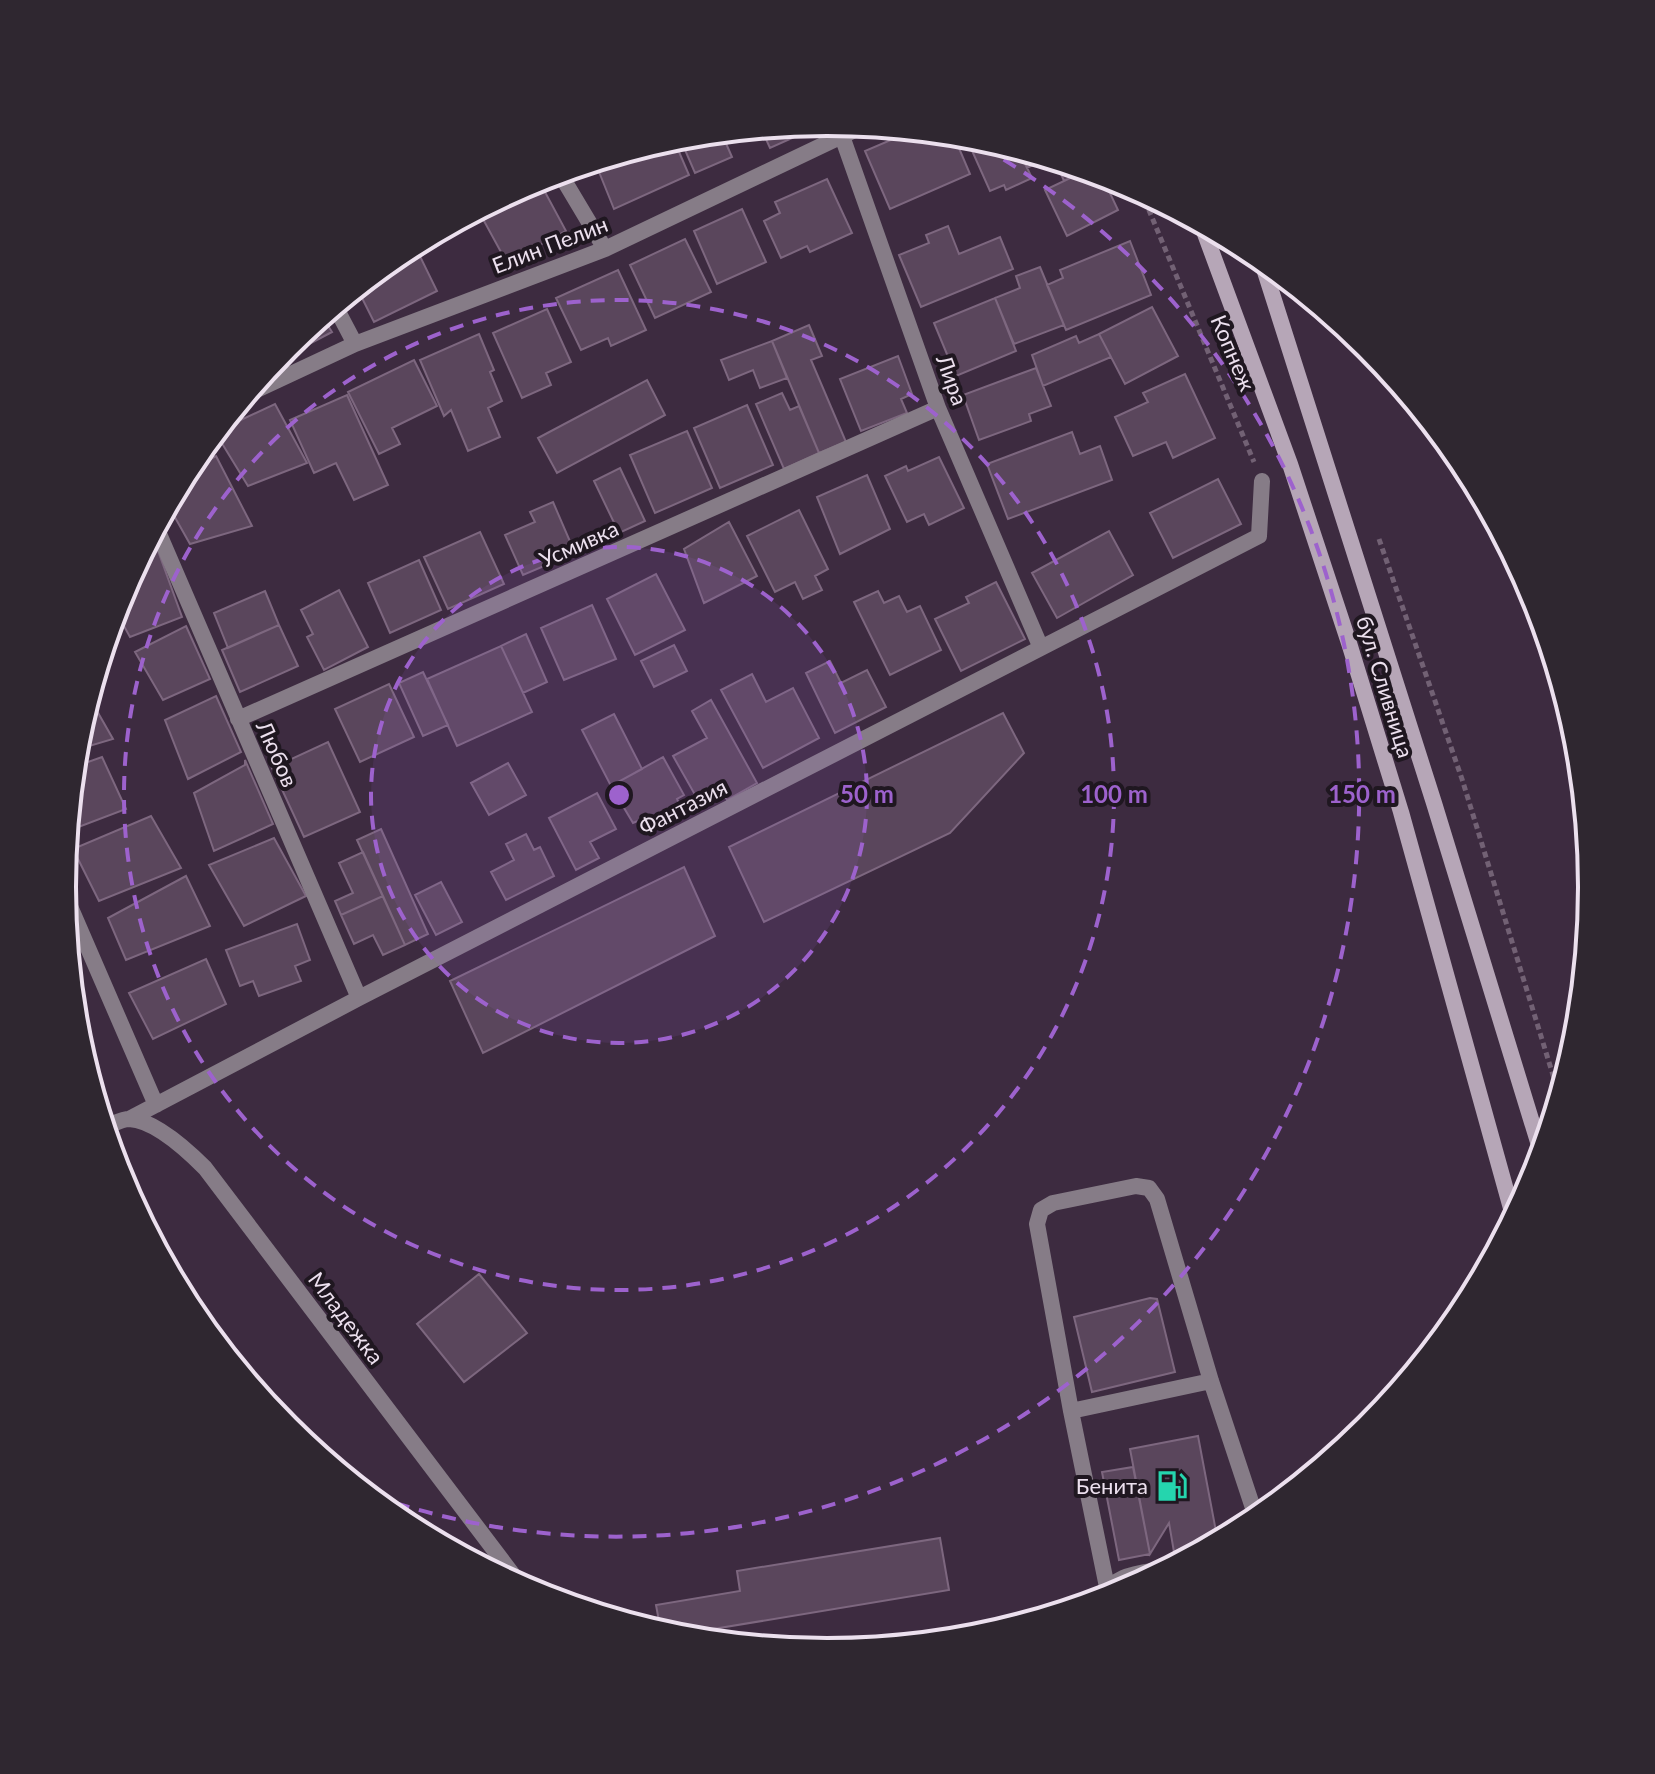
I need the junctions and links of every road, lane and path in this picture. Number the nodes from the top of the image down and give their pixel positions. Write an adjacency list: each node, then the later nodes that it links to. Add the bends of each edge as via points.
1 (826, 136): 6 (street, Елин Пелин)
2 (843, 136): 11 (street, Лира)
3 (566, 183): 6 (street)
4 (1148, 208): 12 (path, Копнеж)
5 (1207, 238): 24 (main road, бул. Сливница, via 1349,643)
6 (605, 249): 9 (street, Елин Пелин)
7 (1267, 278): 23 (main road, бул. Сливница)
8 (340, 315): 9 (street)
9 (355, 344): 10 (street, Елин Пелин)
10 (270, 384)
11 (938, 408): 15 (street, Лира); 16 (street, Усмивка)
12 (1262, 481): 15 (street, Фантазия, via 1259,536)
13 (1379, 537): 19 (path, via 1462,779)
14 (162, 540): 16 (street, Любов)
15 (1041, 648): 18 (street, Фантазия)
16 (238, 719): 18 (street, Любов)
17 (78, 924): 20 (street)
18 (359, 998): 20 (street, Фантазия)
19 (1554, 1078)
20 (156, 1105): 21 (street, Фантазия)
21 (129, 1119): 22 (street); 28 (street, Младежка, via 180,1143 205,1168)
22 (114, 1124)
23 (1536, 1136)
24 (1509, 1202)
25 (1211, 1381): 26 (street); 26 (street, via 1157,1199 1149,1188 1053,1203 1041,1210 1037,1224); 27 (street)
26 (1071, 1411): 29 (street)
27 (1253, 1507)
28 (506, 1566)
29 (1102, 1586)

